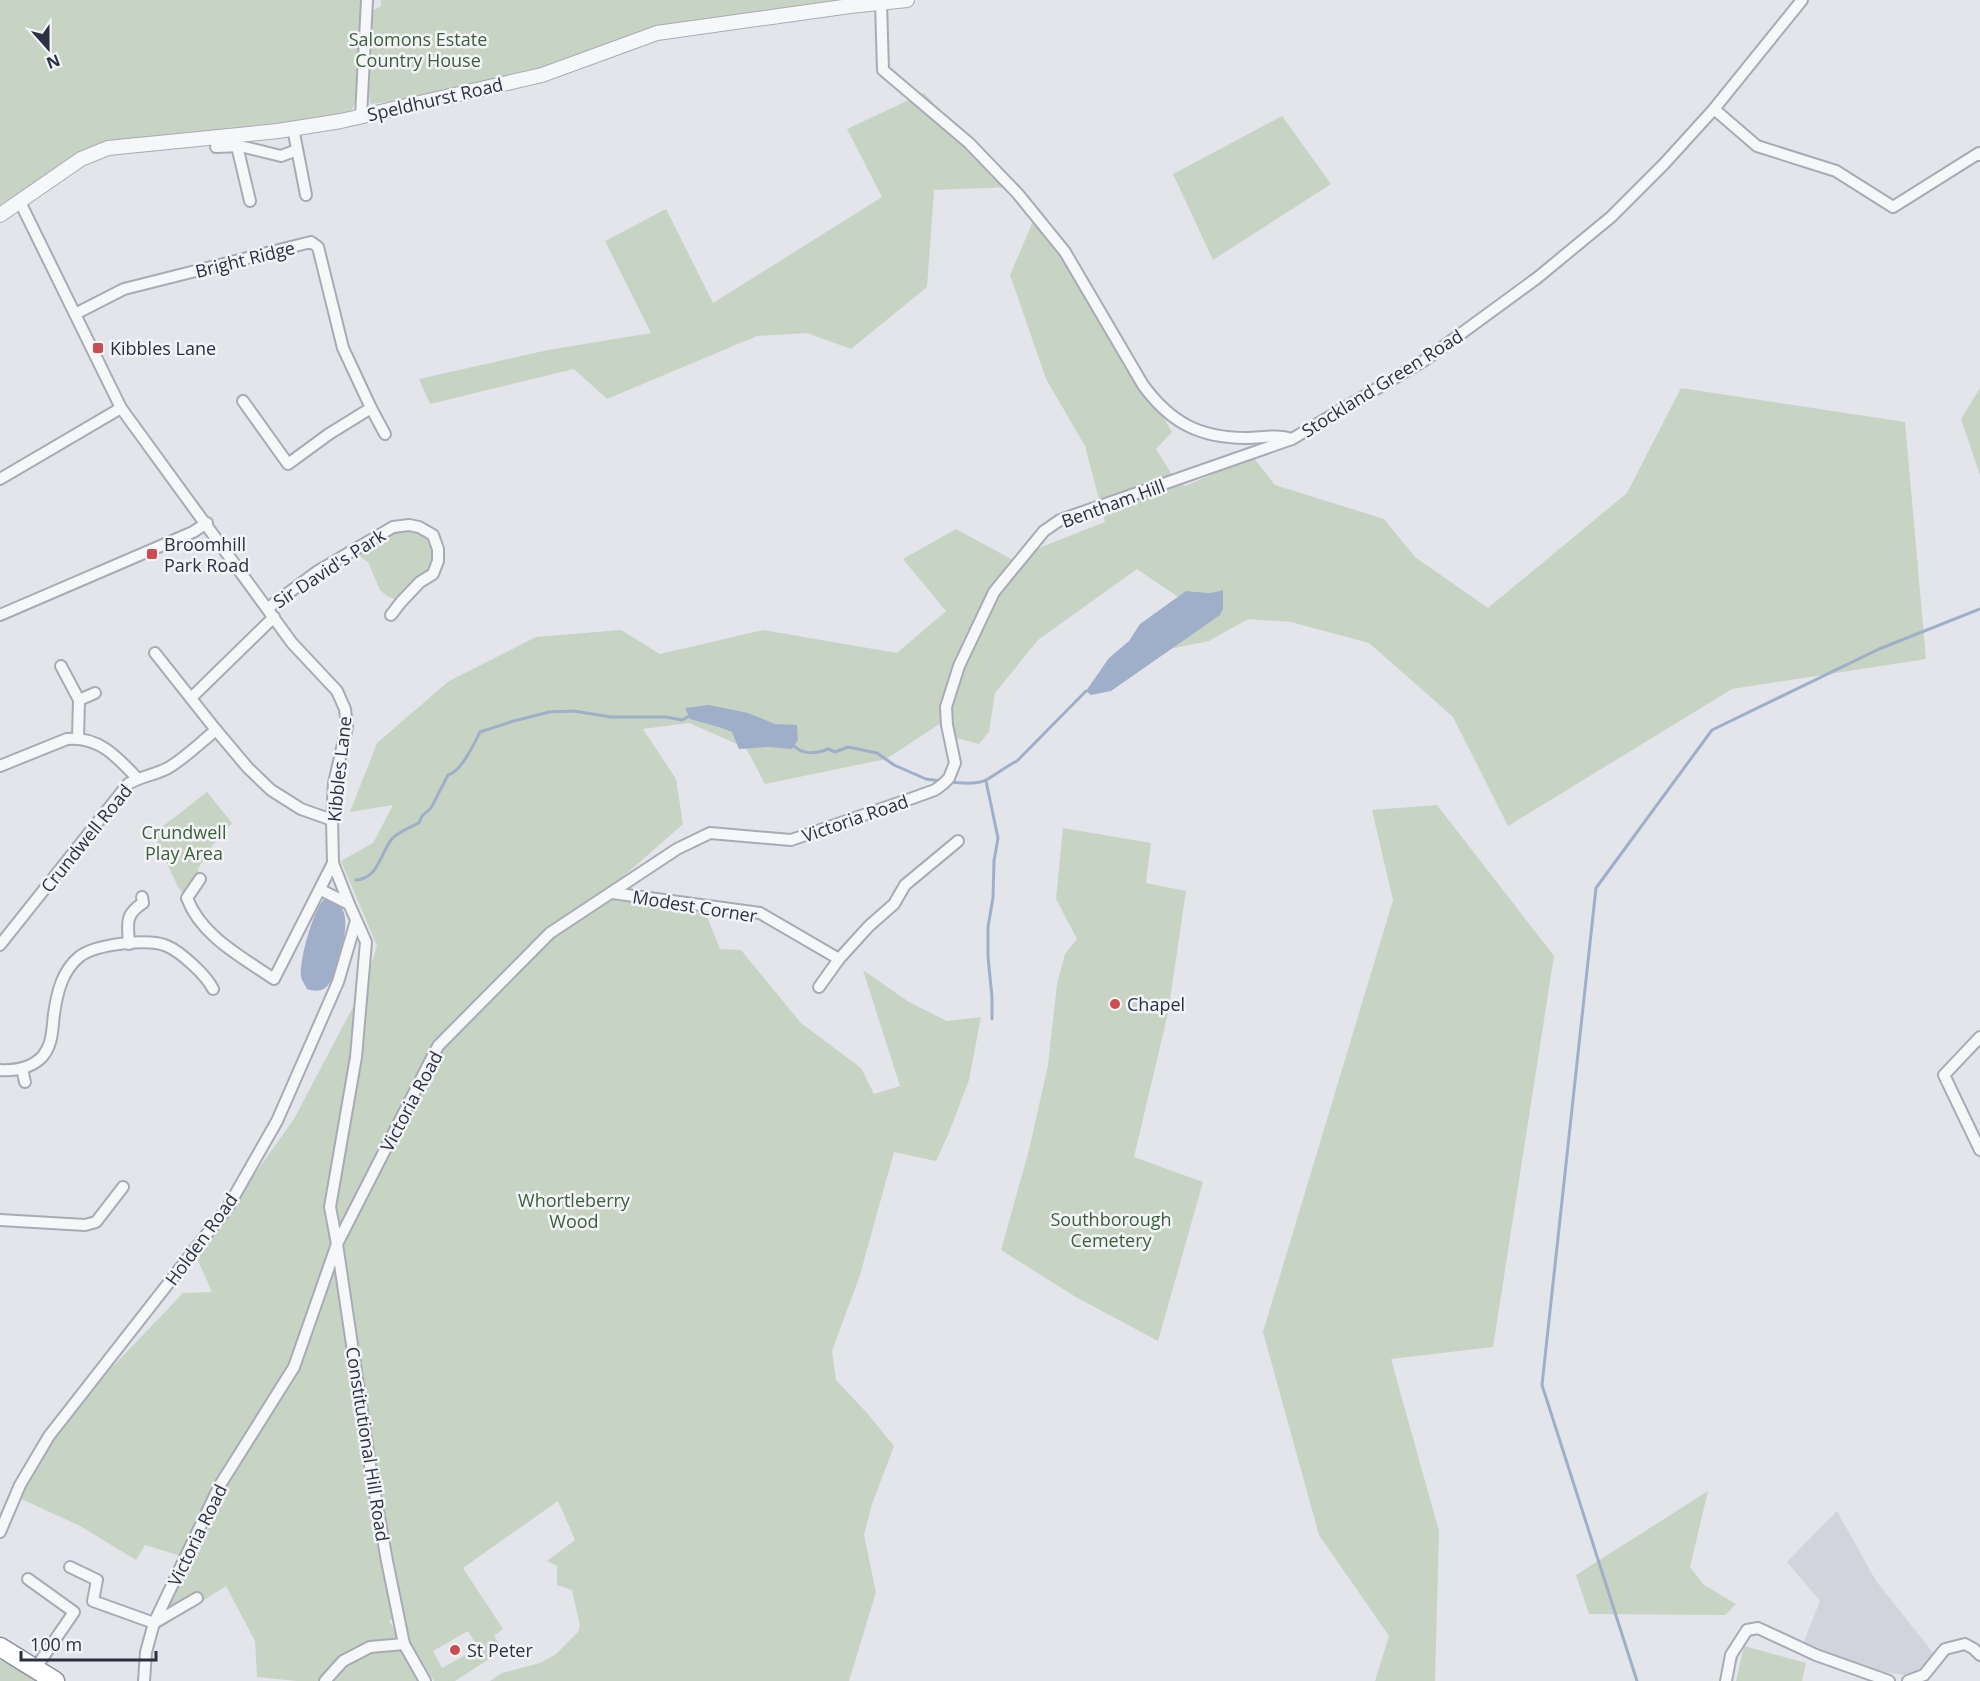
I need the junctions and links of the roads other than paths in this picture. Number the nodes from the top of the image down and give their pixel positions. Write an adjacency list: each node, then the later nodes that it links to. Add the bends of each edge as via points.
1 (367, 0): 6 (street)
2 (907, 0): 4 (street, Speldhurst Road)
3 (1802, 0): 5 (street, Stockland Green Road)
4 (881, 3): 6 (street, Speldhurst Road, via 657,33 542,75); 21 (street, Stockland Green Road, via 883,70 969,143 1018,194 1065,252 1156,403 1179,421 1207,433 1246,438 1279,435)
5 (1713, 109): 11 (street, via 1757,146 1836,171 1893,207); 21 (street, Stockland Green Road, via 1611,217 1537,278 1425,360)
6 (361, 116): 7 (street, Speldhurst Road)
7 (293, 128): 10 (street); 14 (street, Speldhurst Road, via 108,148 81,159)
8 (237, 146): 9 (street); 10 (street, via 280,156); 13 (street)
9 (216, 147)
10 (297, 150): 12 (street)
11 (1980, 155)
12 (306, 195)
13 (250, 201)
14 (20, 202): 15 (street, Speldhurst Road); 16 (street, Kibbles Lane)
15 (0, 215)
16 (75, 314): 18 (street, Kibbles Lane); 19 (street, Bright Ridge, via 124,289 311,242 318,247 343,348)
17 (243, 401): 19 (street, via 288,464)
18 (121, 408): 22 (street); 23 (street, Kibbles Lane)
19 (371, 408): 20 (street, Bright Ridge)
20 (385, 434)
21 (1292, 439): 36 (street, Bentham Hill, via 1060,520 1044,531 994,592 959,666 946,707 953,771)
22 (0, 479)
23 (207, 523): 24 (street, Kibbles Lane); 25 (street)
24 (271, 612): 26 (street, Sir David's Park, via 318,571 393,527 419,527 433,536 438,561 433,574 420,582); 30 (street, Sir David's Park); 37 (street, Kibbles Lane, via 292,643 337,692 345,709 347,727 334,783)
25 (0, 615)
26 (391, 615)
27 (155, 653): 30 (street)
28 (61, 666): 31 (street)
29 (95, 693): 31 (street)
30 (191, 698): 32 (street)
31 (79, 700): 33 (street)
32 (216, 730): 35 (street, Crundwell Road, via 176,763); 37 (street, via 271,790 301,809)
33 (78, 738): 34 (street); 35 (street, via 98,743 115,754)
34 (0, 766)
35 (138, 778): 47 (street, Crundwell Road, via 123,790)
36 (934, 790): 42 (street, Victoria Road, via 790,840 710,832 677,849)
37 (332, 820): 39 (street, Kibbles Lane)
38 (958, 841): 48 (street, via 905,885 894,904)
39 (333, 863): 41 (street); 44 (street, Kibbles Lane)
40 (200, 879): 41 (street, via 187,898 201,925 274,979)
41 (321, 890): 44 (street)
42 (612, 893): 48 (street, Modest Corner, via 760,913); 58 (street, Victoria Road, via 550,933 438,1046)
43 (141, 897): 46 (street, via 142,903 131,911 128,920)
44 (349, 904): 45 (street, Kibbles Lane)
45 (356, 921): 58 (street, Kibbles Lane, via 366,942 356,1057 330,1207); 59 (street, Holden Road, via 338,982 277,1121 228,1207 50,1436)
46 (129, 944): 50 (street, via 165,945 208,979); 52 (street, via 95,949 79,957 62,976 52,1039 41,1058)
47 (0, 945)
48 (839, 959): 49 (street)
49 (819, 987)
50 (213, 989)
51 (1980, 1037): 55 (street, via 1944,1074)
52 (22, 1069): 53 (street); 54 (street)
53 (0, 1070)
54 (25, 1082)
55 (1980, 1150)
56 (123, 1187): 57 (street, via 96,1222 85,1225)
57 (0, 1220)
58 (337, 1244): 63 (street, Victoria Road, via 294,1367 220,1485); 64 (street, Constitutional Hill Road, via 371,1472)
59 (1, 1523)
60 (70, 1567): 63 (street, via 97,1580 93,1601)
61 (28, 1579): 67 (street, via 74,1612)
62 (197, 1598): 63 (street)
63 (154, 1623): 69 (street, Victoria Road)
64 (404, 1644): 70 (street, via 370,1647 344,1661); 71 (street, Constitutional Hill Road)
65 (0, 1647): 67 (highway)
66 (1980, 1655): 74 (street, via 1965,1644 1945,1649 1924,1675)
67 (35, 1669): 68 (highway)
68 (56, 1681)
69 (144, 1681)
70 (325, 1681)
71 (425, 1681)
72 (1726, 1681): 73 (street, via 1731,1655 1747,1629 1758,1628 1816,1655)
73 (1889, 1681)
74 (1908, 1681)

